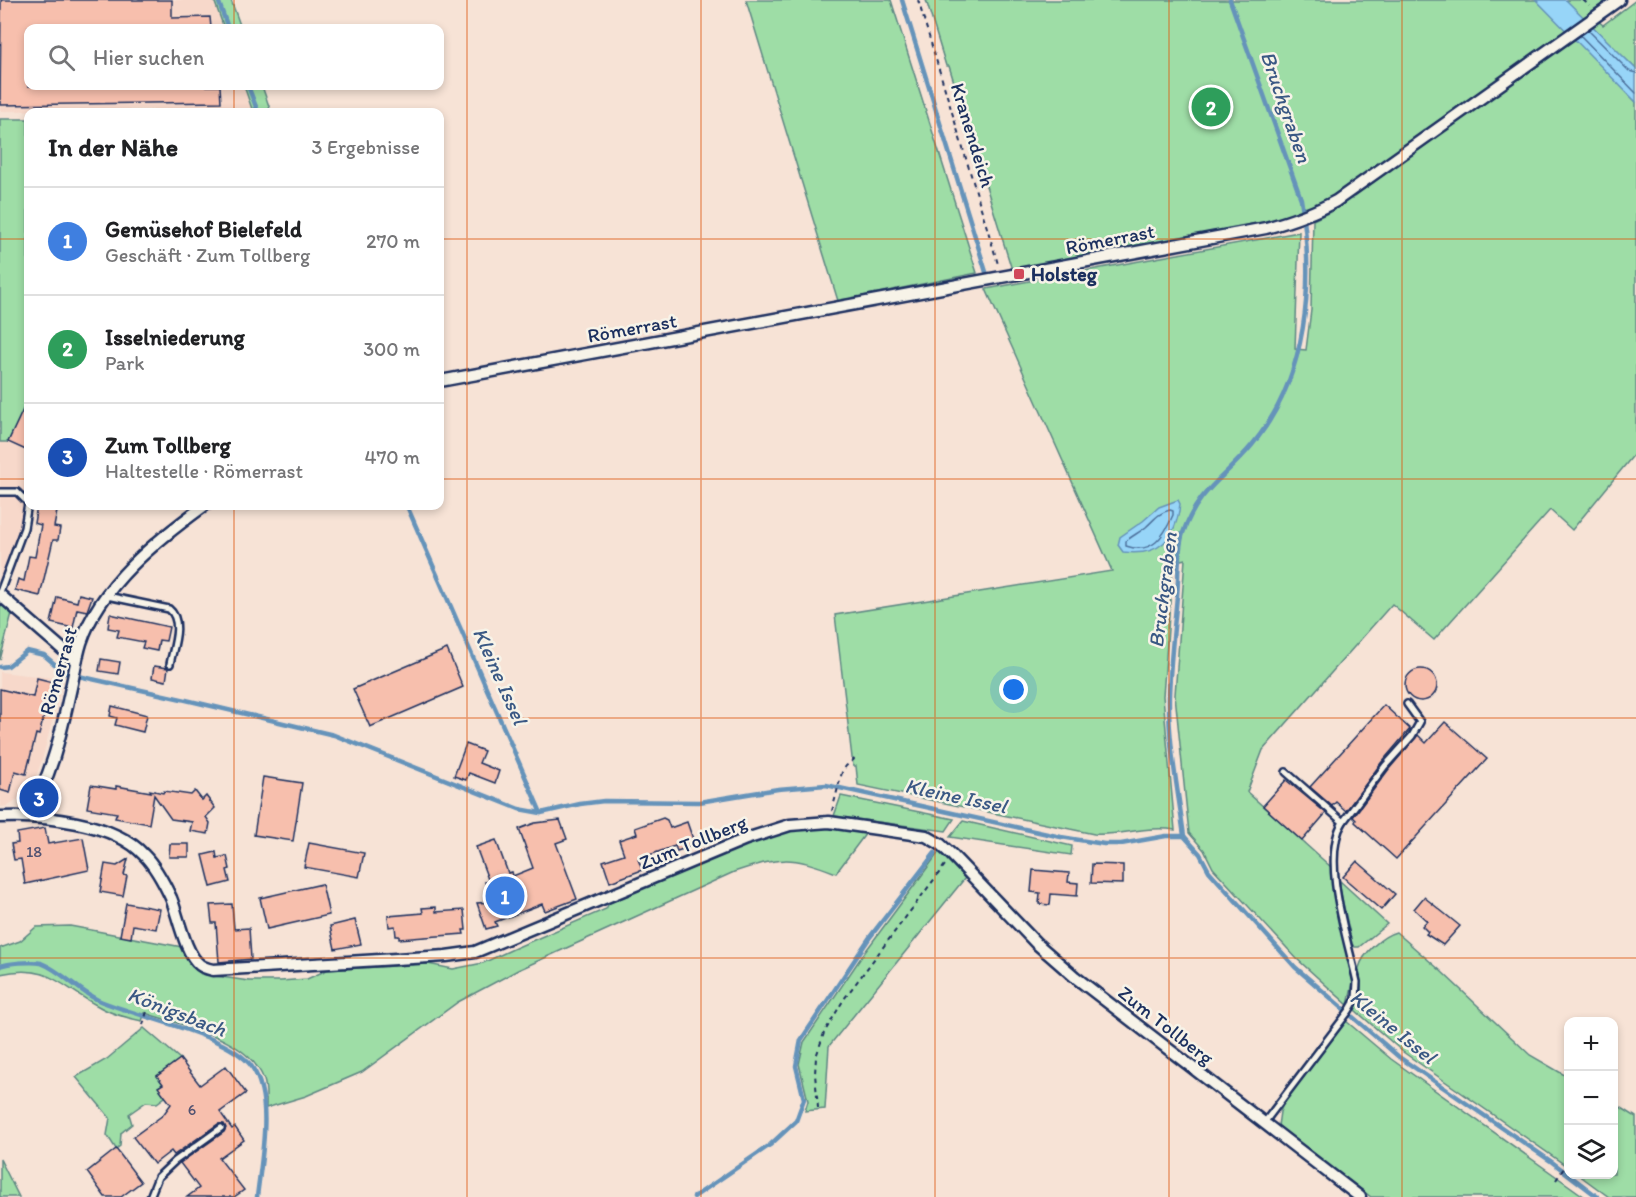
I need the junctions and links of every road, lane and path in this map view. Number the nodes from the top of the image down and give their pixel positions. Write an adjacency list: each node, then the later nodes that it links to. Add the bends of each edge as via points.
1 (918, 0): 3 (path, Kranendeich)
2 (1619, 0): 3 (street, Römerrast, via 1317,212 1266,228)
3 (1002, 278): 4 (street, Römerrast)
4 (444, 380)
5 (0, 492): 6 (lane, via 17,492)
6 (24, 498)
7 (27, 510): 9 (lane)
8 (199, 510): 10 (street, Römerrast, via 167,533)
9 (0, 594): 12 (street)
10 (107, 596): 11 (lane, via 174,613 177,623); 12 (street, Römerrast, via 85,632)
11 (170, 664)
12 (76, 665): 17 (street, Römerrast, via 49,774)
13 (1407, 704): 19 (lane, via 1420,722)
14 (858, 756): 16 (path, via 846,765)
15 (1286, 772): 19 (lane)
16 (837, 795)
17 (27, 816): 18 (street, Zum Tollberg); 20 (street, Zum Tollberg, via 80,824 124,839 144,854 171,898 193,957 201,966 213,970 475,952 746,839 790,825 829,822 926,836)
18 (0, 817)
19 (1343, 822): 24 (lane, via 1334,858 1341,914 1357,982 1356,999)
20 (952, 855): 23 (path, via 844,999 824,1033 814,1074); 24 (street, Zum Tollberg, via 1075,977)
21 (148, 1008): 22 (path)
22 (143, 1023)
23 (818, 1108)
24 (1264, 1123): 29 (street, Zum Tollberg)
25 (221, 1128): 28 (lane, via 158,1177)
26 (1564, 1168): 27 (path)
27 (1557, 1178)
28 (150, 1197)
29 (1360, 1197)

